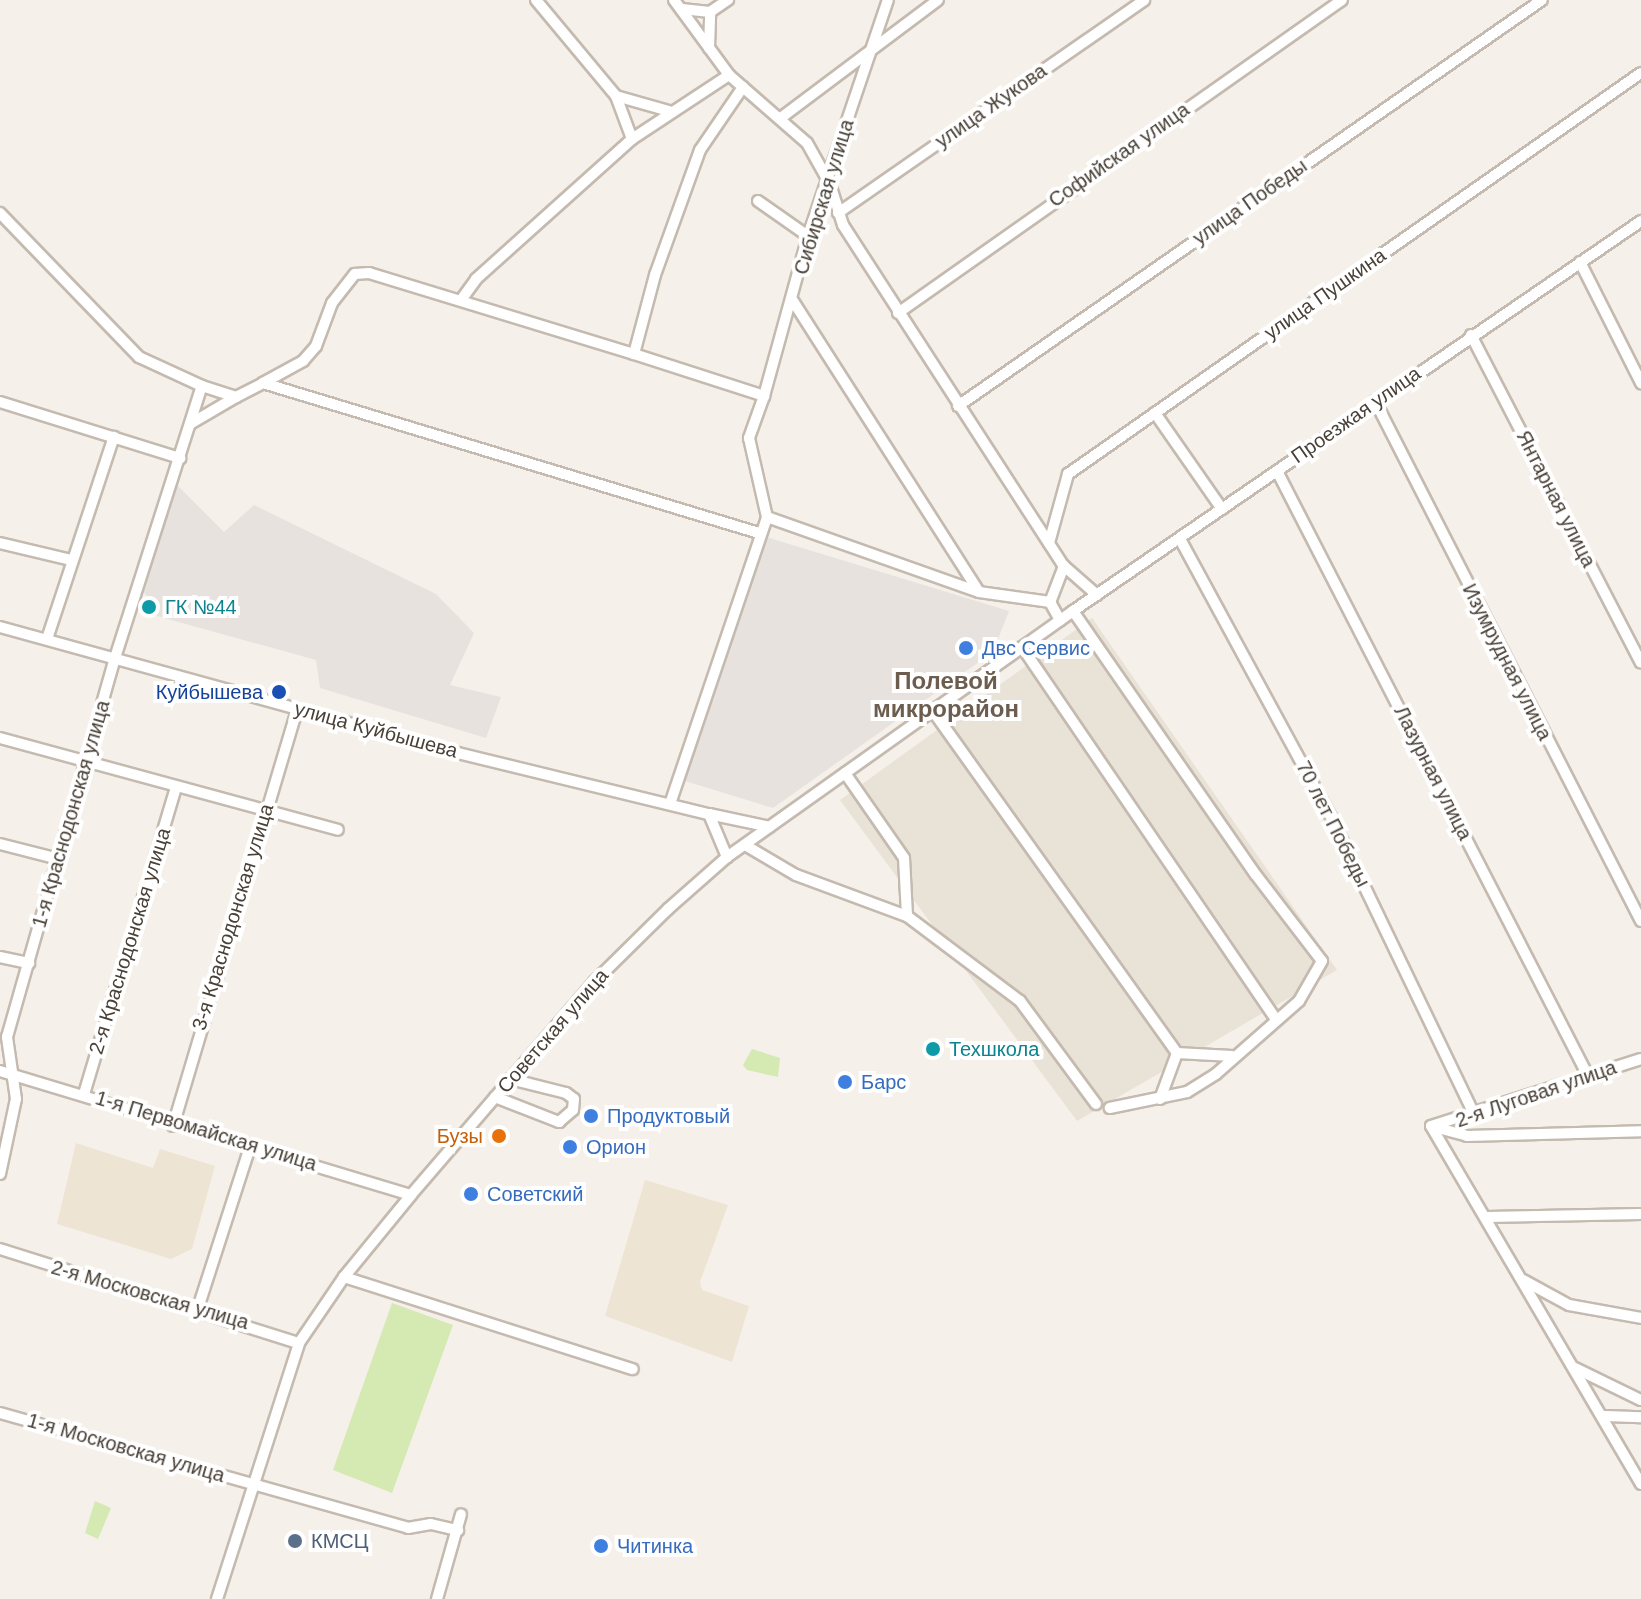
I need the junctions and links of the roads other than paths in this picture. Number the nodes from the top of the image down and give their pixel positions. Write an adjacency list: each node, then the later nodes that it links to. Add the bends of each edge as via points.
1 (536, 0): 15 (street)
2 (728, 0): 9 (street)
3 (888, 0): 10 (street, Сибирская улица)
4 (938, 0): 10 (street)
5 (1144, 0): 22 (street, улица Жукова)
6 (1342, 0): 28 (street, Софийская улица)
7 (1542, 0): 38 (street, улица Победы)
8 (676, 4): 9 (street, via 692,13); 11 (street)
9 (710, 12): 11 (street)
10 (870, 47): 17 (street); 19 (street, Сибирская улица)
11 (709, 48): 13 (street)
12 (1641, 73): 39 (street, улица Пушкина)
13 (729, 75): 14 (street); 16 (street, via 687,105)
14 (743, 87): 17 (street); 30 (street, via 700,150 655,275)
15 (616, 96): 16 (street); 18 (street)
16 (669, 111): 18 (street)
17 (782, 117): 19 (street, via 807,143)
18 (632, 139): 26 (street, via 476,279)
19 (830, 184): 22 (street); 24 (street, Сибирская улица)
20 (758, 201): 24 (street)
21 (0, 213): 33 (street, via 139,357)
22 (838, 213): 28 (street)
23 (1640, 224): 25 (street, Проезжая улица)
24 (808, 236): 27 (street, Сибирская улица)
25 (1580, 262): 29 (street, Проезжая улица); 32 (street)
26 (461, 300): 30 (street); 31 (street, via 369,273 355,274 332,303 316,346 303,361)
27 (793, 301): 34 (street, Сибирская улица); 52 (street)
28 (898, 313): 38 (street)
29 (1471, 335): 36 (street, Проезжая улица); 61 (street, Янтарная улица)
30 (634, 354): 34 (street)
31 (263, 383): 35 (street); 46 (street)
32 (1641, 383)
33 (202, 386): 35 (street); 40 (street, 1-я Краснодонская улица)
34 (764, 396): 45 (street, Сибирская улица, via 749,438)
35 (236, 397): 40 (street)
36 (1375, 401): 43 (street, Проезжая улица); 78 (street, Изумрудная улица)
37 (0, 402): 41 (street)
38 (958, 406): 49 (street)
39 (1155, 413): 44 (street); 49 (street, улица Пушкина, via 1068,474)
40 (190, 424): 42 (street, 1-я Краснодонская улица)
41 (114, 437): 42 (street); 50 (street)
42 (180, 458): 60 (street, 1-я Краснодонская улица)
43 (1277, 471): 44 (street, Проезжая улица); 87 (street, Лазурная улица)
44 (1222, 509): 47 (street, Проезжая улица)
45 (767, 517): 46 (street); 52 (street)
46 (759, 533): 68 (street)
47 (1180, 539): 53 (street, Проезжая улица); 94 (street, 70 лет Победы, via 1332,819)
48 (0, 543): 50 (street)
49 (1049, 543): 51 (street)
50 (71, 560): 58 (street)
51 (1064, 566): 53 (street); 54 (street)
52 (979, 592): 54 (street)
53 (1097, 595): 55 (street, Проезжая улица)
54 (1050, 602): 56 (street)
55 (1073, 611): 56 (street, Советская улица); 81 (street, via 1322,961 1299,1001)
56 (1060, 620): 59 (street, Советская улица)
57 (0, 627): 58 (street, улица Куйбышева)
58 (47, 639): 60 (street, улица Куйбышева)
59 (1022, 647): 63 (street, Советская улица); 81 (street)
60 (114, 661): 62 (street, улица Куйбышева); 65 (street, 1-я Краснодонская улица)
61 (1641, 663)
62 (298, 708): 68 (street, улица Куйбышева); 69 (street, 3-я Краснодонская улица)
63 (933, 711): 66 (street, Советская улица); 82 (street)
64 (0, 738): 65 (street)
65 (86, 762): 67 (street); 76 (street, 1-я Краснодонская улица)
66 (845, 773): 71 (street, Советская улица); 77 (street, via 904,858)
67 (176, 787): 69 (street); 89 (street, 2-я Краснодонская улица)
68 (670, 804): 70 (street, улица Куйбышева)
69 (266, 808): 72 (street); 95 (street, 3-я Краснодонская улица)
70 (709, 814): 71 (street, улица Куйбышева); 75 (street)
71 (770, 827): 74 (street, Советская улица)
72 (338, 830)
73 (0, 844): 76 (street)
74 (745, 845): 75 (street, Советская улица); 77 (street, via 796,875)
75 (727, 857): 88 (street, Советская улица, via 594,982)
76 (59, 859): 80 (street, 1-я Краснодонская улица)
77 (907, 916): 92 (street, via 1020,1001)
78 (1641, 921)
79 (0, 957): 80 (street)
80 (29, 963): 86 (street, 1-я Краснодонская улица, via 7,1037)
81 (1276, 1020): 83 (street)
82 (1177, 1053): 83 (street); 91 (street)
83 (1232, 1056): 91 (street, via 1216,1074 1187,1092)
84 (1641, 1059): 87 (street, 2-я Луговая улица)
85 (0, 1071): 86 (street, 1-я Первомайская улица)
86 (14, 1075): 89 (street, 1-я Первомайская улица); 99 (street, 1-я Краснодонская улица, via 13,1119)
87 (1588, 1076): 94 (street, 2-я Луговая улица)
88 (510, 1079): 90 (street, Советская улица); 90 (street, via 566,1093 574,1099 573,1110 559,1122)
89 (84, 1094): 95 (street, 1-я Первомайская улица)
90 (495, 1097): 100 (street, Советская улица)
91 (1160, 1099): 93 (street)
92 (1096, 1104)
93 (1110, 1108)
94 (1474, 1114): 96 (street, 2-я Луговая улица)
95 (173, 1126): 98 (street, 1-я Первомайская улица)
96 (1434, 1127): 97 (street, via 1467,1136); 102 (street)
97 (1641, 1131)
98 (251, 1144): 100 (street, 1-я Первомайская улица); 106 (street)
99 (0, 1174)
100 (411, 1195): 104 (street, Советская улица)
101 (1641, 1214): 102 (street)
102 (1487, 1217): 105 (street)
103 (0, 1249): 106 (street, 2-я Московская улица)
104 (344, 1277): 108 (street, Советская улица); 110 (street)
105 (1520, 1279): 107 (street, via 1569,1305); 109 (street)
106 (198, 1308): 108 (street, 2-я Московская улица)
107 (1641, 1318)
108 (299, 1343): 115 (street, Советская улица)
109 (1567, 1363): 111 (street); 113 (street)
110 (633, 1369)
111 (1641, 1400)
112 (0, 1413): 115 (street, 1-я Московская улица)
113 (1606, 1416): 114 (street); 116 (street)
114 (1641, 1417)
115 (253, 1484): 118 (street, 1-я Московская улица, via 408,1528 431,1524); 119 (street, Советская улица)
116 (1641, 1484)
117 (461, 1514): 118 (street)
118 (458, 1530): 120 (street)
119 (217, 1599)
120 (437, 1599)

